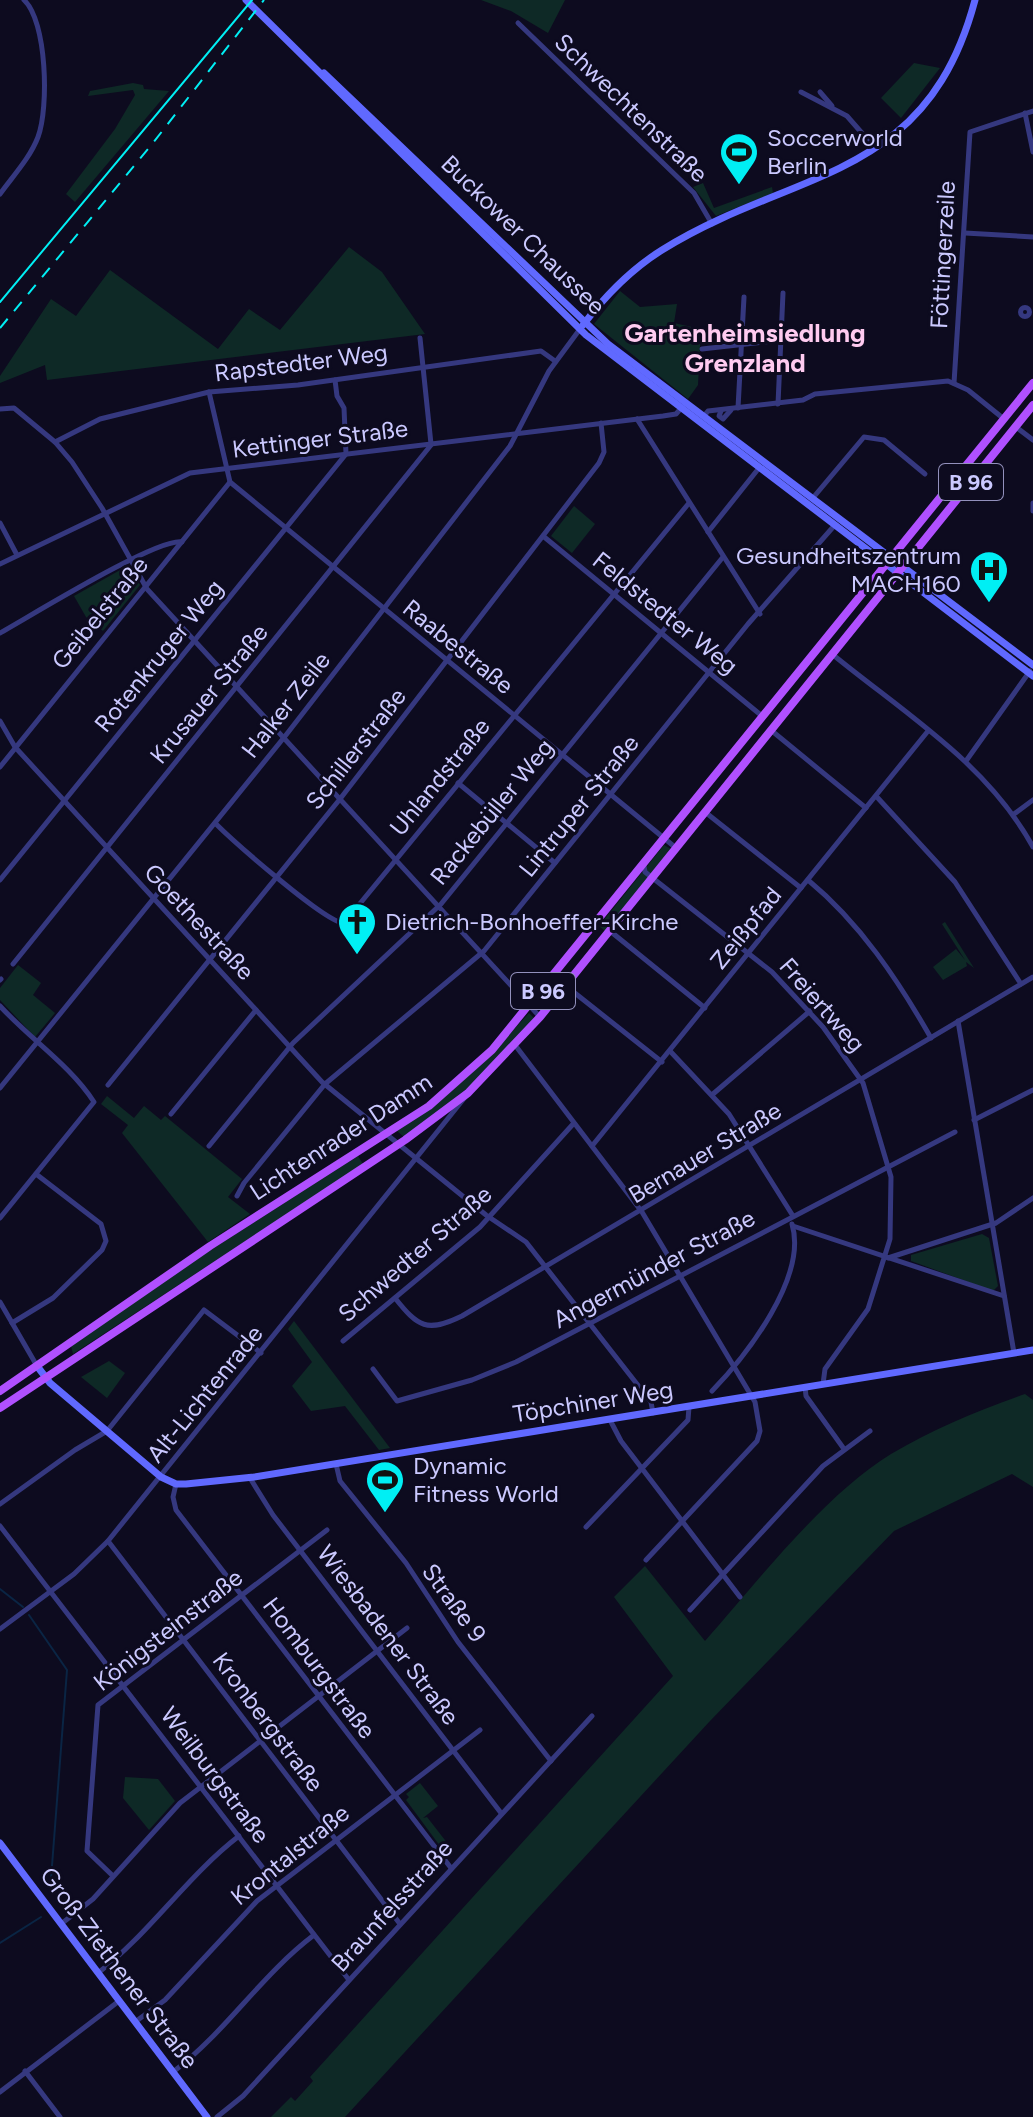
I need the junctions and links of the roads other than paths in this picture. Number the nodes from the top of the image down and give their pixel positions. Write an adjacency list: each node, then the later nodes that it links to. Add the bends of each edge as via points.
1 (24, 0): 13 (street, via 41,38 42,114 36,141)
2 (246, 0): 5 (street, Buckower Chaussee)
3 (975, 0): 11 (street, via 936,87)
4 (518, 23): 14 (street, Schwechtenstraße, via 694,193)
5 (315, 67): 19 (street, Buckower Chaussee, via 338,83); 20 (street, Buckower Chaussee)
6 (801, 92): 8 (street)
7 (820, 92): 8 (street)
8 (836, 109): 11 (street)
9 (1033, 111): 10 (street)
10 (1025, 113): 12 (street); 15 (street, Föttingerzeile, via 971,130)
11 (875, 149): 14 (street, via 815,182)
12 (1033, 152)
13 (0, 194)
14 (712, 224): 19 (street, via 635,270)
15 (965, 233): 16 (street); 28 (street, Föttingerzeile)
16 (1033, 237)
17 (783, 293): 22 (street)
18 (744, 297): 23 (street)
19 (585, 321): 20 (street); 31 (street, Buckower Chaussee)
20 (580, 329): 25 (street, Halker Zeile); 31 (street, Buckower Chaussee)
21 (420, 338): 26 (street)
22 (781, 340): 23 (street); 32 (street)
23 (742, 344): 24 (street); 35 (street)
24 (702, 349)
25 (555, 361): 26 (street, Rapstedter Weg, via 541,351); 41 (street, Halker Zeile)
26 (423, 365): 27 (street, Rapstedter Weg); 44 (street)
27 (335, 380): 30 (street, Rapstedter Weg); 45 (street, via 344,408)
28 (954, 383): 32 (street, via 815,394); 38 (street)
29 (1033, 383): 38 (main road, B 96)
30 (209, 392): 43 (street, Rapstedter Weg, via 100,419); 46 (street)
31 (681, 404): 36 (street, Buckower Chaussee); 37 (street, Kettinger Straße, via 663,416); 47 (street, Buckower Chaussee)
32 (778, 404): 35 (street)
33 (1033, 405): 40 (main road, B 96)
34 (0, 409): 43 (street, via 11,407)
35 (735, 409): 36 (street, via 708,411)
36 (703, 417): 50 (street, Buckower Chaussee)
37 (637, 419): 39 (street, Kettinger Straße); 51 (street)
38 (1004, 419): 59 (main road, B 96)
39 (601, 423): 41 (street, Kettinger Straße); 60 (street, Schillerstraße, via 602,459)
40 (1015, 427): 42 (street); 62 (main road, B 96)
41 (520, 433): 44 (street, Kettinger Straße); 74 (street, Halker Zeile)
42 (1033, 440)
43 (55, 442): 54 (street)
44 (431, 444): 45 (street, Kettinger Straße); 68 (street, Krusauer Straße)
45 (346, 454): 46 (street, Kettinger Straße); 56 (street, Rotenkruger Weg)
46 (226, 468): 49 (street); 54 (street, Kettinger Straße, via 179,477)
47 (759, 468): 57 (street, Buckower Chaussee); 58 (street)
48 (925, 474): 50 (street, via 884,440 864,437)
49 (230, 482): 56 (street, Raabestraße); 61 (street, Geibelstraße)
50 (811, 500): 66 (street, Buckower Chaussee)
51 (689, 503): 58 (street); 72 (street, Uhlandstraße)
52 (1033, 503): 53 (street)
53 (1033, 511)
54 (104, 512): 63 (street, Kettinger Straße); 65 (street)
55 (0, 523): 63 (street)
56 (286, 528): 68 (street, Raabestraße); 78 (street, Rotenkruger Weg)
57 (832, 529): 66 (street, Buckower Chaussee); 75 (street, Lintruper Straße)
58 (708, 532): 64 (street)
59 (912, 533): 62 (main road); 66 (main road, B 96)
60 (543, 536): 72 (street, Feldstedter Weg); 80 (street, Schillerstraße)
61 (182, 542): 65 (street); 70 (street, Geibelstraße)
62 (923, 542): 69 (main road, B 96)
63 (17, 555): 67 (street, Kettinger Straße)
64 (723, 557): 75 (street); 77 (street, Rackebüller Weg)
65 (131, 560): 70 (street); 76 (street)
66 (889, 562): 69 (street, Buckower Chaussee); 71 (main road, Lichtenrader Damm / B 96)
67 (0, 564)
68 (334, 568): 74 (street, Raabestraße); 83 (street, Krusauer Straße)
69 (899, 570): 73 (main road, Lichtenrader Damm / B 96); 81 (street, Buckower Chaussee)
70 (146, 586): 78 (street); 90 (street, Geibelstraße)
71 (865, 590): 73 (main road); 85 (main road, Lichtenrader Damm / B 96)
72 (614, 594): 77 (street, Feldstedter Weg); 84 (street, Uhlandstraße)
73 (876, 598): 79 (main road, Lichtenrader Damm / B 96)
74 (384, 609): 80 (street, Raabestraße); 89 (street, Halker Zeile)
75 (760, 614): 82 (street, Lintruper Straße)
76 (0, 633)
77 (661, 633): 82 (street, Feldstedter Weg); 91 (street, Rackebüller Weg)
78 (194, 641): 83 (street); 99 (street, Rotenkruger Weg)
79 (832, 654): 87 (main road, Lichtenrader Damm / B 96); 88 (street)
80 (447, 660): 84 (street, Raabestraße); 97 (street, Schillerstraße)
81 (1032, 670): 92 (street)
82 (709, 672): 85 (street, Feldstedter Weg); 95 (street, Lintruper Straße)
83 (237, 688): 89 (street); 107 (street, Krusauer Straße)
84 (514, 715): 91 (street, Raabestraße); 94 (street, Uhlandstraße)
85 (763, 717): 105 (main road, Lichtenrader Damm / B 96)
86 (0, 721): 90 (street, Goethestraße)
87 (771, 730): 100 (street); 101 (main road, Lichtenrader Damm / B 96)
88 (928, 731): 92 (street); 96 (street, Zeißpfad)
89 (284, 738): 97 (street); 103 (street, Halker Zeile)
90 (15, 747): 93 (street, Geibelstraße); 99 (street, Goethestraße)
91 (562, 755): 95 (street, Raabestraße); 104 (street, Rackebüller Weg)
92 (965, 761): 102 (street)
93 (0, 767)
94 (458, 783): 104 (street); 109 (street, Uhlandstraße)
95 (611, 794): 105 (street, Raabestraße); 110 (street, Lintruper Straße)
96 (876, 796): 100 (street, Zeißpfad); 125 (street, via 955,882)
97 (340, 799): 109 (street); 112 (street, Schillerstraße)
98 (1033, 800): 102 (street)
99 (64, 801): 107 (street, Goethestraße); 114 (street, Rotenkruger Weg)
100 (867, 808): 115 (street, Zeißpfad)
101 (705, 812): 108 (main road, Lichtenrader Damm / B 96); 116 (street)
102 (1014, 814): 106 (street)
103 (215, 823): 112 (street); 117 (street, Halker Zeile)
104 (507, 823): 110 (street); 118 (street, Rackebüller Weg)
105 (665, 839): 108 (street, Raabestraße); 111 (main road, Lichtenrader Damm / B 96)
106 (1033, 847)
107 (107, 848): 117 (street, Goethestraße); 123 (street, Krusauer Straße)
108 (676, 848): 113 (main road, Lichtenrader Damm / B 96)
109 (395, 860): 112 (street, Uhlandstraße, via 341,924); 118 (street)
110 (555, 863): 121 (street, Lintruper Straße)
111 (644, 866): 113 (street, Freiertweg); 128 (main road, Lichtenrader Damm / B 96)
112 (278, 875): 122 (street, Schillerstraße)
113 (654, 876): 119 (main road, Lichtenrader Damm / B 96); 120 (street, Freiertweg)
114 (0, 880)
115 (808, 880): 116 (street, Zeißpfad); 134 (street, via 867,941)
116 (801, 888): 120 (street, Zeißpfad)
117 (153, 899): 122 (street, Goethestraße); 135 (street, Halker Zeile)
118 (438, 907): 121 (street); 137 (street, Rackebüller Weg)
119 (610, 931): 126 (main road, Lichtenrader Damm / B 96); 129 (street)
120 (750, 953): 129 (street, Zeißpfad); 131 (street, Freiertweg)
121 (482, 954): 128 (street); 141 (street, Lintruper Straße)
122 (210, 960): 130 (street, Goethestraße); 142 (street, Schillerstraße)
123 (13, 964)
124 (1033, 977): 125 (street, Bernauer Straße)
125 (1021, 984): 133 (street, Bernauer Straße)
126 (565, 986): 132 (main road, Lichtenrader Damm / B 96); 139 (street)
127 (0, 1006): 135 (street)
128 (530, 1007): 132 (street); 151 (main road, Lichtenrader Damm / B 96, via 453,1087)
129 (706, 1008): 138 (street, Zeißpfad)
130 (256, 1010): 137 (street, Goethestraße); 147 (street)
131 (810, 1011): 140 (street, Freiertweg); 146 (street)
132 (540, 1017): 136 (main road, Lichtenrader Damm / B 96)
133 (958, 1021): 134 (street, Bernauer Straße); 148 (street)
134 (931, 1038): 140 (street, Bernauer Straße)
135 (36, 1044): 143 (street, Halker Zeile); 160 (street, via 73,1074 94,1102)
136 (515, 1045): 145 (main road, Lichtenrader Damm / B 96); 149 (street)
137 (289, 1047): 141 (street, Goethestraße); 153 (street, Rackebüller Weg)
138 (670, 1051): 139 (street, Zeißpfad); 146 (street)
139 (662, 1062): 154 (street, Zeißpfad)
140 (862, 1080): 155 (street, Bernauer Straße); 159 (street, Freiertweg)
141 (325, 1084): 151 (street, Goethestraße); 161 (street, Lintruper Straße)
142 (108, 1085)
143 (0, 1088)
144 (1033, 1090): 148 (street)
145 (468, 1093): 152 (main road, Lichtenrader Damm / B 96); 157 (street, Lichtenrader Damm)
146 (713, 1094): 155 (street)
147 (171, 1114)
148 (974, 1120): 167 (street)
149 (574, 1123): 154 (street); 164 (street, Schwedter Straße)
150 (955, 1132): 159 (street, Angermünder Straße)
151 (387, 1135): 152 (street, Goethestraße); 156 (main road, Lichtenrader Damm / B 96)
152 (399, 1144): 157 (street, Goethestraße); 158 (main road, Lichtenrader Damm / B 96)
153 (209, 1146)
154 (592, 1146): 163 (street)
155 (751, 1147): 163 (street, Bernauer Straße); 165 (street)
156 (360, 1152): 158 (main road); 178 (main road, Lichtenrader Damm / B 96)
157 (417, 1159): 164 (street, Goethestraße); 180 (street, Alt-Lichtenrade)
158 (368, 1164): 182 (main road, Lichtenrader Damm / B 96)
159 (889, 1166): 165 (street, Angermünder Straße); 169 (street, Freiertweg, via 893,1210)
160 (36, 1174): 166 (street); 176 (street, via 101,1224 106,1241 53,1298)
161 (237, 1196)
162 (1033, 1198): 167 (street)
163 (642, 1212): 170 (street, Bernauer Straße); 171 (street)
164 (490, 1217): 170 (street, Goethestraße, via 522,1238); 173 (street, Schwedter Straße)
165 (791, 1217): 168 (street); 171 (street, Angermünder Straße)
166 (0, 1218)
167 (992, 1225): 169 (street); 172 (street)
168 (793, 1226): 169 (street); 184 (street, via 793,1247 777,1302)
169 (887, 1258): 172 (street); 187 (street, Freiertweg, via 864,1317 825,1369)
170 (547, 1267): 173 (street, Bernauer Straße, via 440,1325 416,1322); 175 (street, Goethestraße)
171 (680, 1275): 175 (street, Angermünder Straße); 184 (street)
172 (1004, 1296): 181 (street)
173 (395, 1298): 177 (street, Schwedter Straße)
174 (0, 1302): 176 (street)
175 (591, 1322): 185 (street, Angermünder Straße, via 484,1376 397,1401); 194 (street, Goethestraße, via 651,1402)
176 (12, 1323): 183 (street)
177 (343, 1341)
178 (66, 1345): 182 (main road); 183 (main road, Lichtenrader Damm / B 96)
179 (1033, 1350): 181 (street, Töpchiner Weg)
180 (261, 1353): 196 (street, via 204,1310); 201 (street, Alt-Lichtenrade)
181 (1014, 1353): 187 (street, Töpchiner Weg)
182 (75, 1359): 186 (main road, Lichtenrader Damm / B 96)
183 (37, 1366): 186 (street, Töpchiner Weg); 189 (main road, Lichtenrader Damm / B 96)
184 (736, 1366): 190 (street); 191 (street)
185 (373, 1369)
186 (45, 1378): 193 (main road, Lichtenrader Damm / B 96); 196 (street, Töpchiner Weg)
187 (823, 1384): 188 (street, Töpchiner Weg)
188 (805, 1387): 191 (street, Töpchiner Weg); 198 (street)
189 (0, 1391)
190 (712, 1391)
191 (754, 1396): 192 (street, Töpchiner Weg); 205 (street, via 759,1438)
192 (689, 1407): 194 (street, Töpchiner Weg); 200 (street, via 688,1420)
193 (0, 1408)
194 (653, 1413): 195 (street, Töpchiner Weg)
195 (610, 1420): 199 (street, Töpchiner Weg); 200 (street)
196 (107, 1431): 201 (street, Töpchiner Weg); 204 (street)
197 (870, 1431): 198 (street)
198 (844, 1449): 212 (street)
199 (336, 1464): 202 (street, Töpchiner Weg); 227 (street, Straße 9, via 340,1481)
200 (642, 1469): 205 (street); 207 (street)
201 (161, 1477): 203 (street, Töpchiner Weg); 209 (street, Alt-Lichtenrade)
202 (250, 1478): 203 (street, Töpchiner Weg); 210 (street, Wiesbadener Straße)
203 (176, 1484): 214 (street, Homburgstraße, via 176,1510)
204 (0, 1504)
205 (682, 1521): 211 (street); 212 (street)
206 (0, 1526): 213 (street, Weilburgstraße)
207 (586, 1527)
208 (327, 1530): 210 (street, Königsteinstraße)
209 (108, 1541): 213 (street, Alt-Lichtenrade); 219 (street, Kronbergstraße)
210 (300, 1550): 214 (street, Königsteinstraße); 220 (street, Wiesbadener Straße)
211 (646, 1560)
212 (723, 1574): 215 (street); 216 (street)
213 (52, 1592): 218 (street, Alt-Lichtenrade); 221 (street, Weilburgstraße)
214 (241, 1595): 219 (street, Königsteinstraße); 222 (street, Homburgstraße)
215 (740, 1597)
216 (690, 1610)
217 (407, 1628): 220 (street)
218 (0, 1629)
219 (182, 1640): 221 (street, Königsteinstraße); 225 (street, Kronbergstraße)
220 (378, 1651): 222 (street); 226 (street, Wiesbadener Straße)
221 (124, 1685): 228 (street, Weilburgstraße); 235 (street, Königsteinstraße, via 98,1705 87,1851)
222 (319, 1696): 225 (street); 229 (street, Homburgstraße)
223 (592, 1716): 227 (street, Braunfelsstraße)
224 (480, 1730): 226 (street, Krontalstraße)
225 (260, 1742): 228 (street); 232 (street, Kronbergstraße)
226 (454, 1751): 229 (street, Krontalstraße); 230 (street, Wiesbadener Straße)
227 (551, 1761): 230 (street, Braunfelsstraße)
228 (201, 1787): 231 (street, Weilburgstraße); 235 (street)
229 (394, 1795): 232 (street, Krontalstraße); 234 (street, Homburgstraße)
230 (501, 1813): 234 (street, Braunfelsstraße)
231 (239, 1836): 236 (street, Weilburgstraße); 240 (street)
232 (335, 1840): 236 (street, Krontalstraße); 238 (street, Kronbergstraße)
233 (0, 1843): 237 (street, Groß-Ziethener Straße)
234 (451, 1868): 238 (street, Braunfelsstraße)
235 (113, 1876): 237 (street)
236 (276, 1885): 239 (street, Weilburgstraße); 243 (street, Krontalstraße, via 165,2000)
237 (61, 1924): 240 (street, Groß-Ziethener Straße)
238 (400, 1924): 241 (street, Braunfelsstraße)
239 (314, 1935): 241 (street, Weilburgstraße); 245 (street, via 293,1951 204,2049)
240 (98, 1973): 242 (street, Groß-Ziethener Straße)
241 (349, 1980): 249 (street, Braunfelsstraße, via 241,2098)
242 (119, 2001): 243 (street, Groß-Ziethener Straße); 244 (street)
243 (135, 2022): 245 (street, Groß-Ziethener Straße)
244 (25, 2071): 246 (street); 247 (street)
245 (173, 2072): 248 (street, Groß-Ziethener Straße)
246 (0, 2092)
247 (60, 2117)
248 (207, 2117)
249 (217, 2117)

